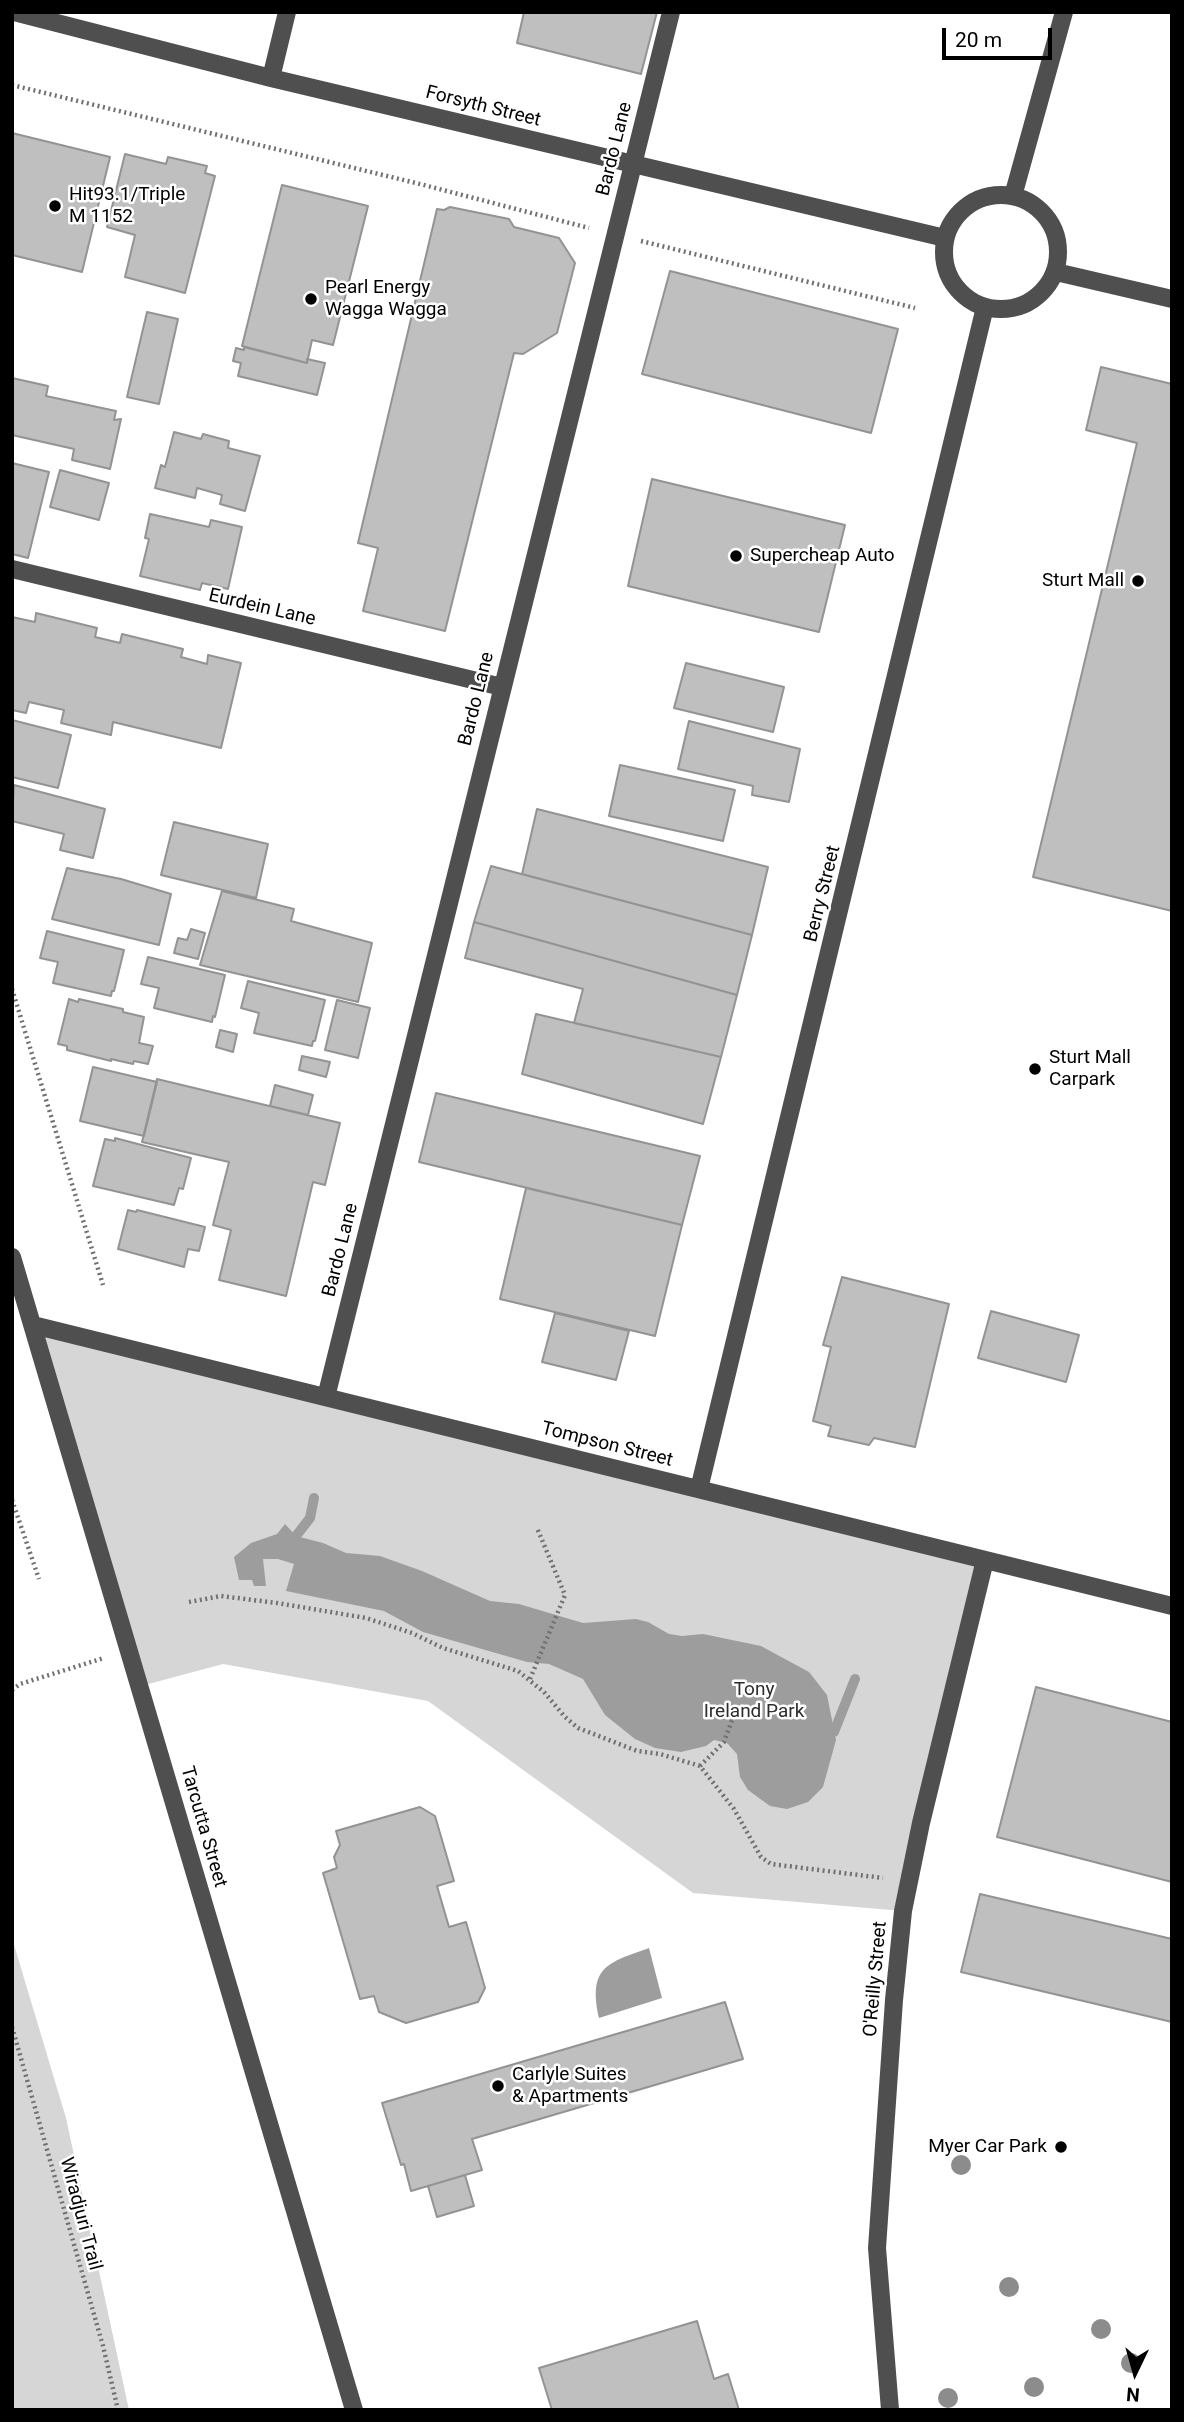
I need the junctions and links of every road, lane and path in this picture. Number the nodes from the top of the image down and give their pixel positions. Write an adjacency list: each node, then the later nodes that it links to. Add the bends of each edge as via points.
1 (14, 12): 5 (street, Forsyth Street)
2 (286, 12): 5 (street)
3 (671, 12): 7 (street, Bardo Lane)
4 (1065, 12): 8 (street)
5 (271, 78): 7 (street, Forsyth Street)
6 (12, 85): 9 (path)
7 (632, 165): 9 (street, Bardo Lane); 10 (street, Forsyth Street)
8 (1013, 196): 10 (street, via 994,195 965,207); 11 (street, via 1044,214 1056,233)
9 (615, 234): 14 (path); 16 (street, Bardo Lane)
10 (945, 238): 13 (street, via 945,264 956,288)
11 (1056, 272): 12 (street); 13 (street, via 1045,290 1021,306)
12 (1172, 299)
13 (985, 307): 22 (street, Berry Street)
14 (915, 308)
15 (12, 569): 16 (street, Eurdein Lane)
16 (502, 687): 21 (street, Bardo Lane)
17 (12, 989): 19 (path)
18 (12, 1257): 20 (street, Tarcutta Street)
19 (103, 1285)
20 (33, 1325): 21 (street, Tompson Street); 29 (street, Tarcutta Street)
21 (326, 1397): 22 (street, Tompson Street)
22 (699, 1489): 25 (street, Tompson Street)
23 (12, 1500): 26 (path)
24 (537, 1528): 30 (path, via 565,1595)
25 (985, 1560): 28 (street, Tompson Street); 34 (street, O'Reilly Street)
26 (38, 1579)
27 (189, 1602): 30 (path, via 221,1597 366,1618)
28 (1172, 1606)
29 (129, 1651): 31 (path, via 48,1674); 37 (street, Tarcutta Street)
30 (530, 1679): 33 (path, via 578,1728 637,1751)
31 (12, 1690)
32 (734, 1715): 33 (path, via 724,1742)
33 (700, 1766): 34 (path, via 734,1809 761,1857 771,1864)
34 (909, 1882): 38 (street, O'Reilly Street, via 894,2000 877,2248)
35 (12, 2027): 36 (path, Wiradjuri Trail)
36 (118, 2410)
37 (354, 2410)
38 (890, 2410)

